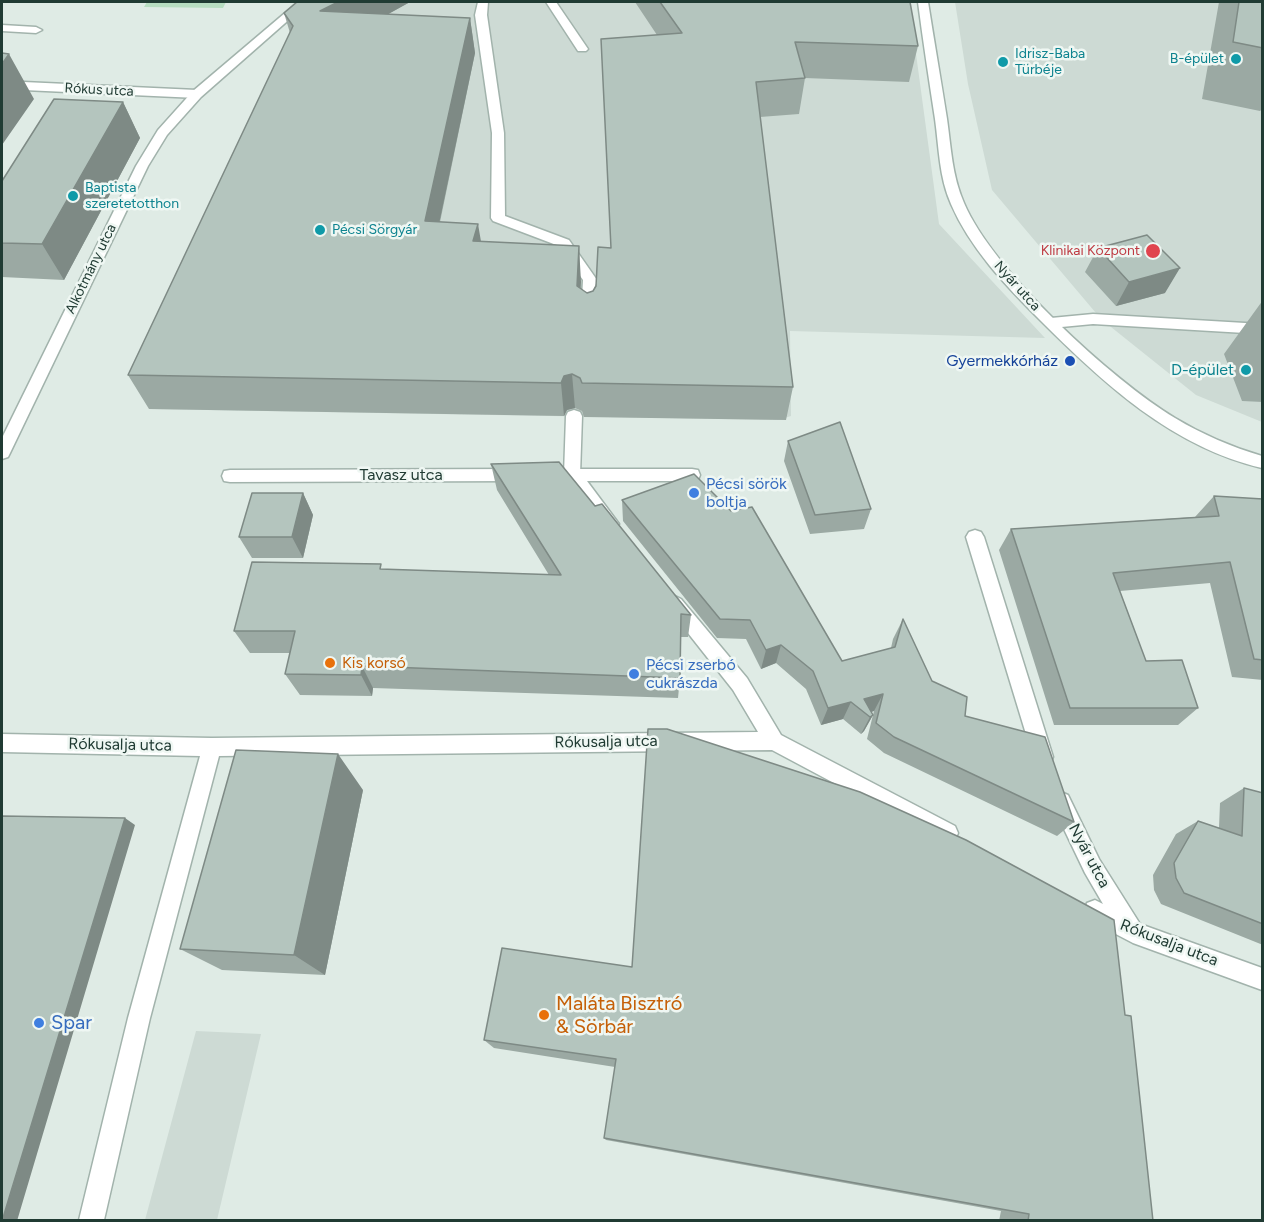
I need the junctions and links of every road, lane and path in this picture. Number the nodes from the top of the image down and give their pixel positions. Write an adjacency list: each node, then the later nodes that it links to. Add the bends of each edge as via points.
1 (304, 2): 9 (street, Alkotmány utca)
2 (483, 2): 10 (street, via 481,15 498,133 498,218 564,243 590,280)
3 (551, 2): 7 (street)
4 (923, 2): 11 (street, Nyár utca, via 951,186 968,224 1004,274)
5 (2, 28): 6 (street)
6 (36, 30)
7 (582, 49)
8 (2, 85): 9 (street, Rókus utca)
9 (197, 94): 14 (street, Alkotmány utca, via 162,133 142,166)
10 (588, 321)
11 (1051, 323): 12 (street, via 1093,319); 15 (street, Nyár utca, via 1124,390 1155,412 1220,448)
12 (1263, 329)
13 (574, 416): 16 (street)
14 (2, 453)
15 (1263, 462)
16 (572, 475): 17 (street, Tavasz utca); 18 (street, Tavasz utca); 20 (street)
17 (230, 476)
18 (692, 476)
19 (975, 537): 27 (street, Nyár utca, via 1052,782 1092,866)
20 (623, 539)
21 (667, 593): 22 (street, via 740,684)
22 (774, 741): 24 (street, Rókusalja utca); 25 (street, Rókusalja utca)
23 (2, 743): 24 (street, Rókusalja utca)
24 (212, 747): 29 (street, via 139,1018)
25 (964, 842)
26 (1080, 904): 27 (street, Rókusalja utca)
27 (1133, 932): 28 (street, Rókusalja utca)
28 (1263, 979)
29 (91, 1221)

